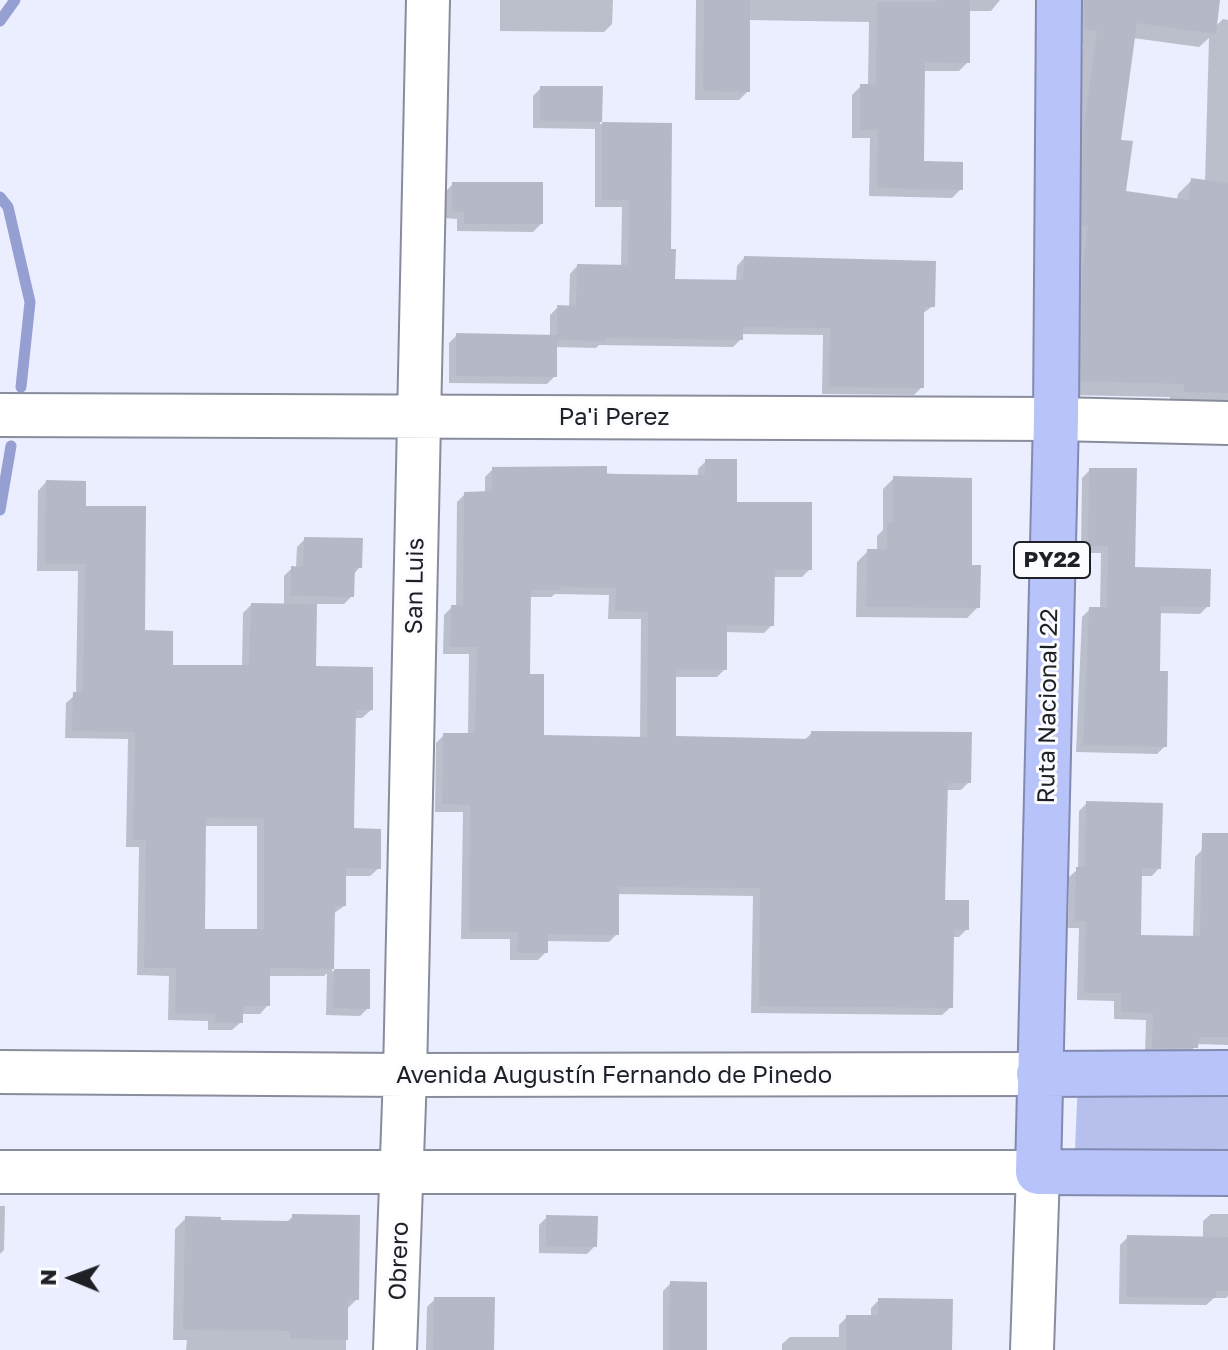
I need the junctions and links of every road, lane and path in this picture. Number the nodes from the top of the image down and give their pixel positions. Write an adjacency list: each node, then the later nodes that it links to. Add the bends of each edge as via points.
1 (428, 0): 4 (street, San Luis)
2 (1059, 0): 5 (highway, Ruta Nacional 22 / PY22)
3 (0, 415): 4 (street, Pa'i Perez)
4 (419, 416): 5 (street, Pa'i Perez); 10 (street, San Luis)
5 (1056, 419): 6 (street, Pa'i Perez); 9 (highway, Ruta Nacional 22 / PY22)
6 (1228, 423)
7 (0, 1072): 10 (street, Avenida Augustín Fernando de Pinedo)
8 (1228, 1073): 9 (highway, Avenida Augustín Fernando de Pinedo)
9 (1039, 1074): 10 (street, Avenida Augustín Fernando de Pinedo); 12 (highway, Ruta Nacional 22 / PY22)
10 (405, 1075): 13 (street, San Luis)
11 (0, 1172): 13 (street)
12 (1038, 1172): 13 (street); 14 (highway); 16 (street)
13 (402, 1173): 15 (street, Obrero)
14 (1228, 1173)
15 (395, 1350)
16 (1032, 1350)

